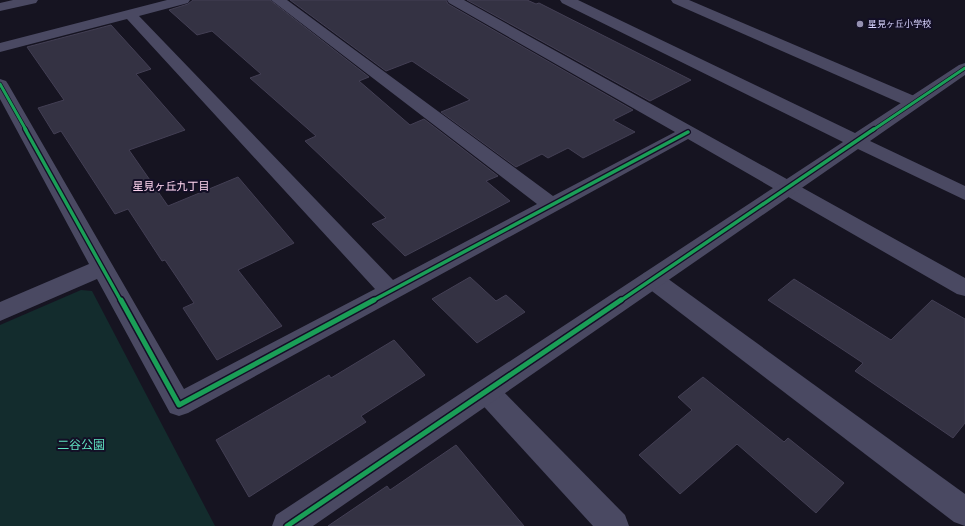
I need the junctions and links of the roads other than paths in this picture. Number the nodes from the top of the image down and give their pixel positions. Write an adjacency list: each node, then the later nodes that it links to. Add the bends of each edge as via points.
1 (31, 0): 7 (street)
2 (183, 0): 8 (street)
3 (278, 0): 17 (street)
4 (454, 0): 13 (street)
5 (567, 0): 14 (street)
6 (678, 0): 12 (street)
7 (0, 7)
8 (130, 14): 9 (street); 21 (street)
9 (0, 48)
10 (965, 68): 12 (street)
11 (0, 84): 18 (street)
12 (913, 102): 14 (street)
13 (688, 132): 15 (street); 17 (street)
14 (858, 142): 15 (street); 16 (street)
15 (789, 188): 19 (street); 20 (street)
16 (965, 194)
17 (552, 205): 21 (street)
18 (102, 268): 21 (street, via 179,405); 22 (street)
19 (652, 279): 23 (street); 24 (street)
20 (965, 288)
21 (390, 292)
22 (0, 312)
23 (486, 391): 25 (street); 26 (street)
24 (965, 512)
25 (287, 526)
26 (614, 526)

